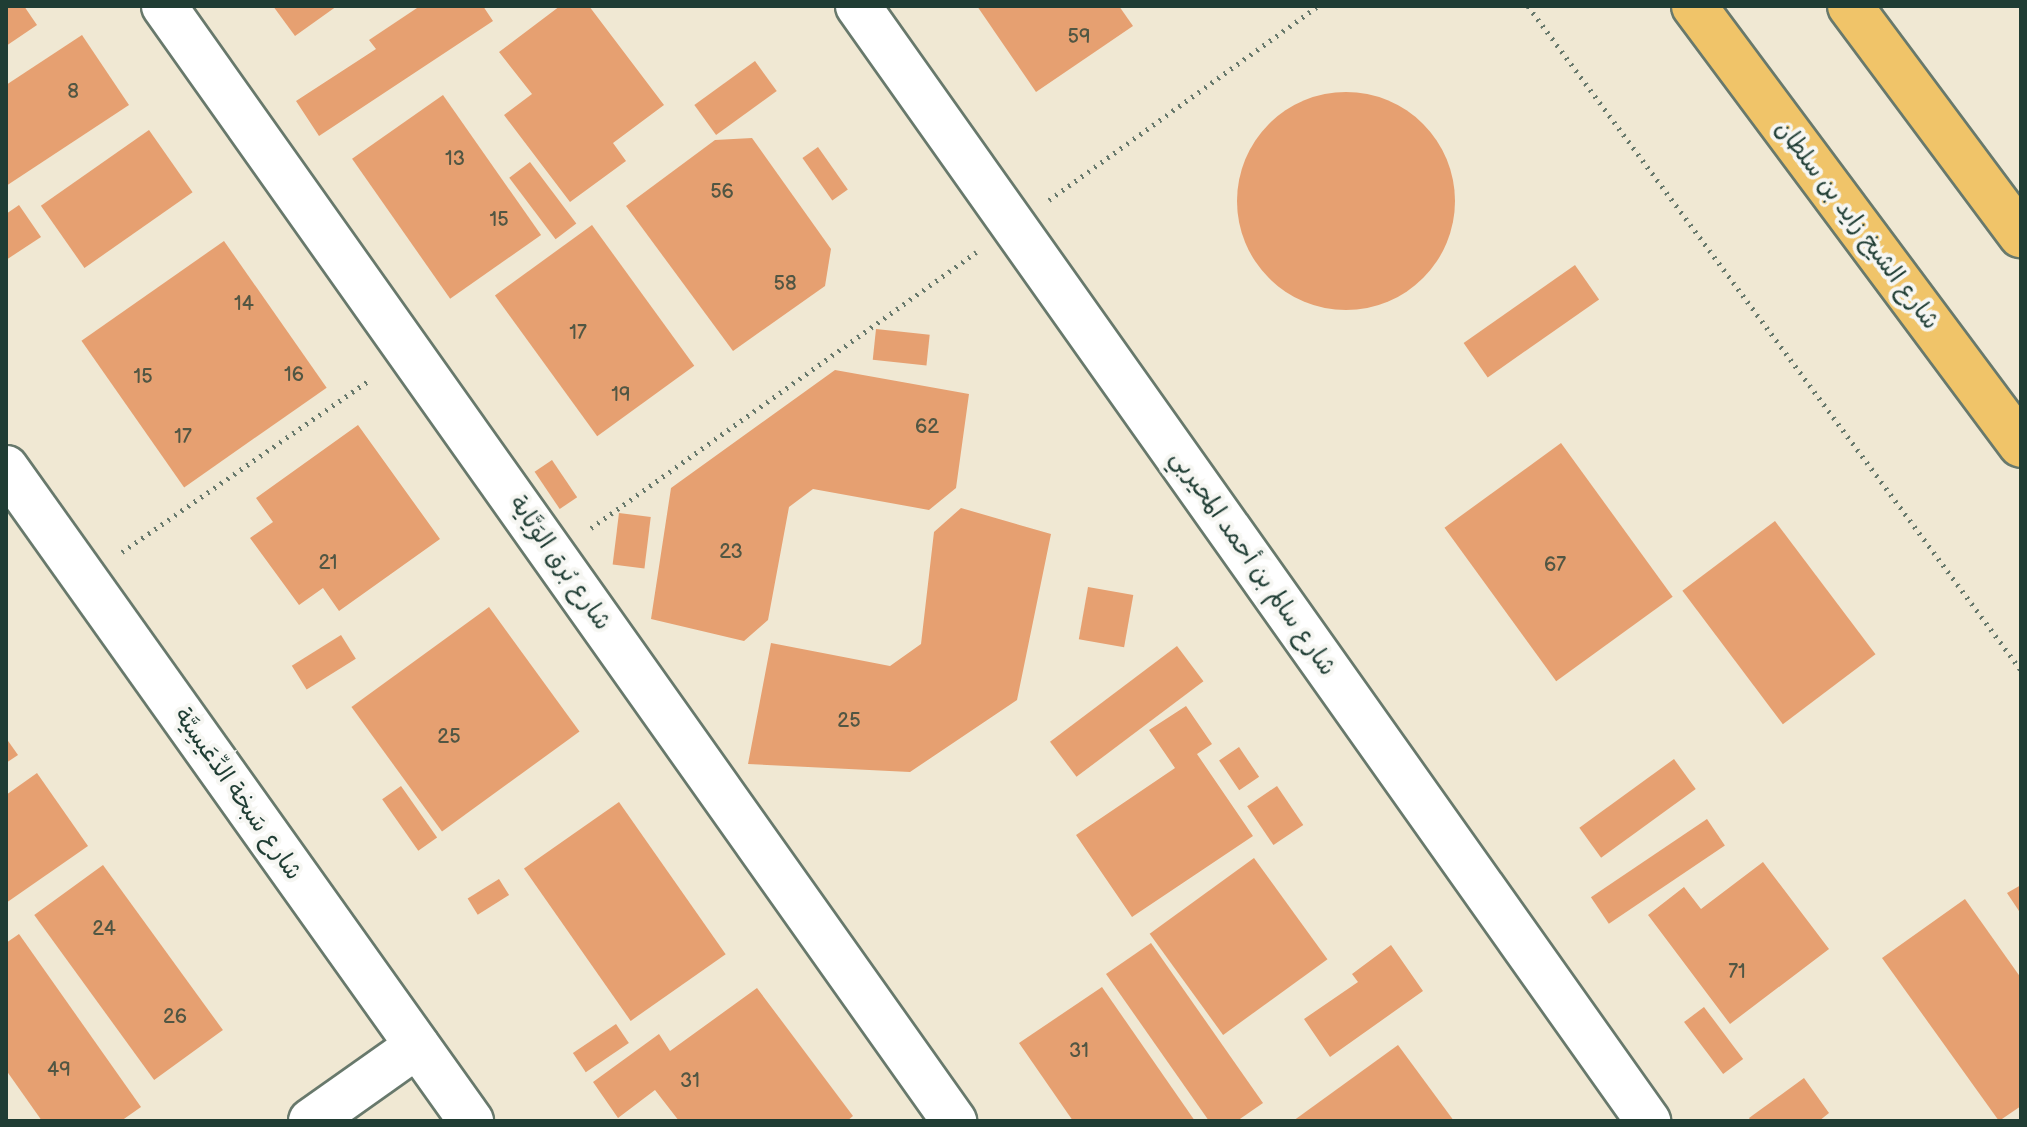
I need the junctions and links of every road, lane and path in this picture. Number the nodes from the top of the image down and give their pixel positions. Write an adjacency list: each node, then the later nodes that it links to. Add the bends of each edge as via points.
1 (164, 6): 12 (street, شارع بُرق الوَيَّاية)
2 (858, 6): 7 (street, شارع سالم بن أحمد المحيربي)
3 (1318, 6): 7 (path)
4 (1528, 6): 14 (path)
5 (1694, 6): 10 (highway, شارع الشيخ زايد بن سلطان)
6 (1850, 6): 8 (highway)
7 (1014, 225): 12 (path); 19 (street, شارع سالم بن أحمد المحيربي)
8 (2021, 235)
9 (371, 379): 13 (path)
10 (2021, 445)
11 (6, 468): 15 (street, شارع سَبخة الدِّعَيسِيَّة)
12 (554, 555): 18 (street, شارع بُرق الوَيَّاية)
13 (113, 559)
14 (2021, 670)
15 (417, 1046): 16 (street); 17 (street, شارع سَبخة الدِّعَيسِيَّة)
16 (311, 1121)
17 (471, 1121)
18 (954, 1121)
19 (1648, 1121)

